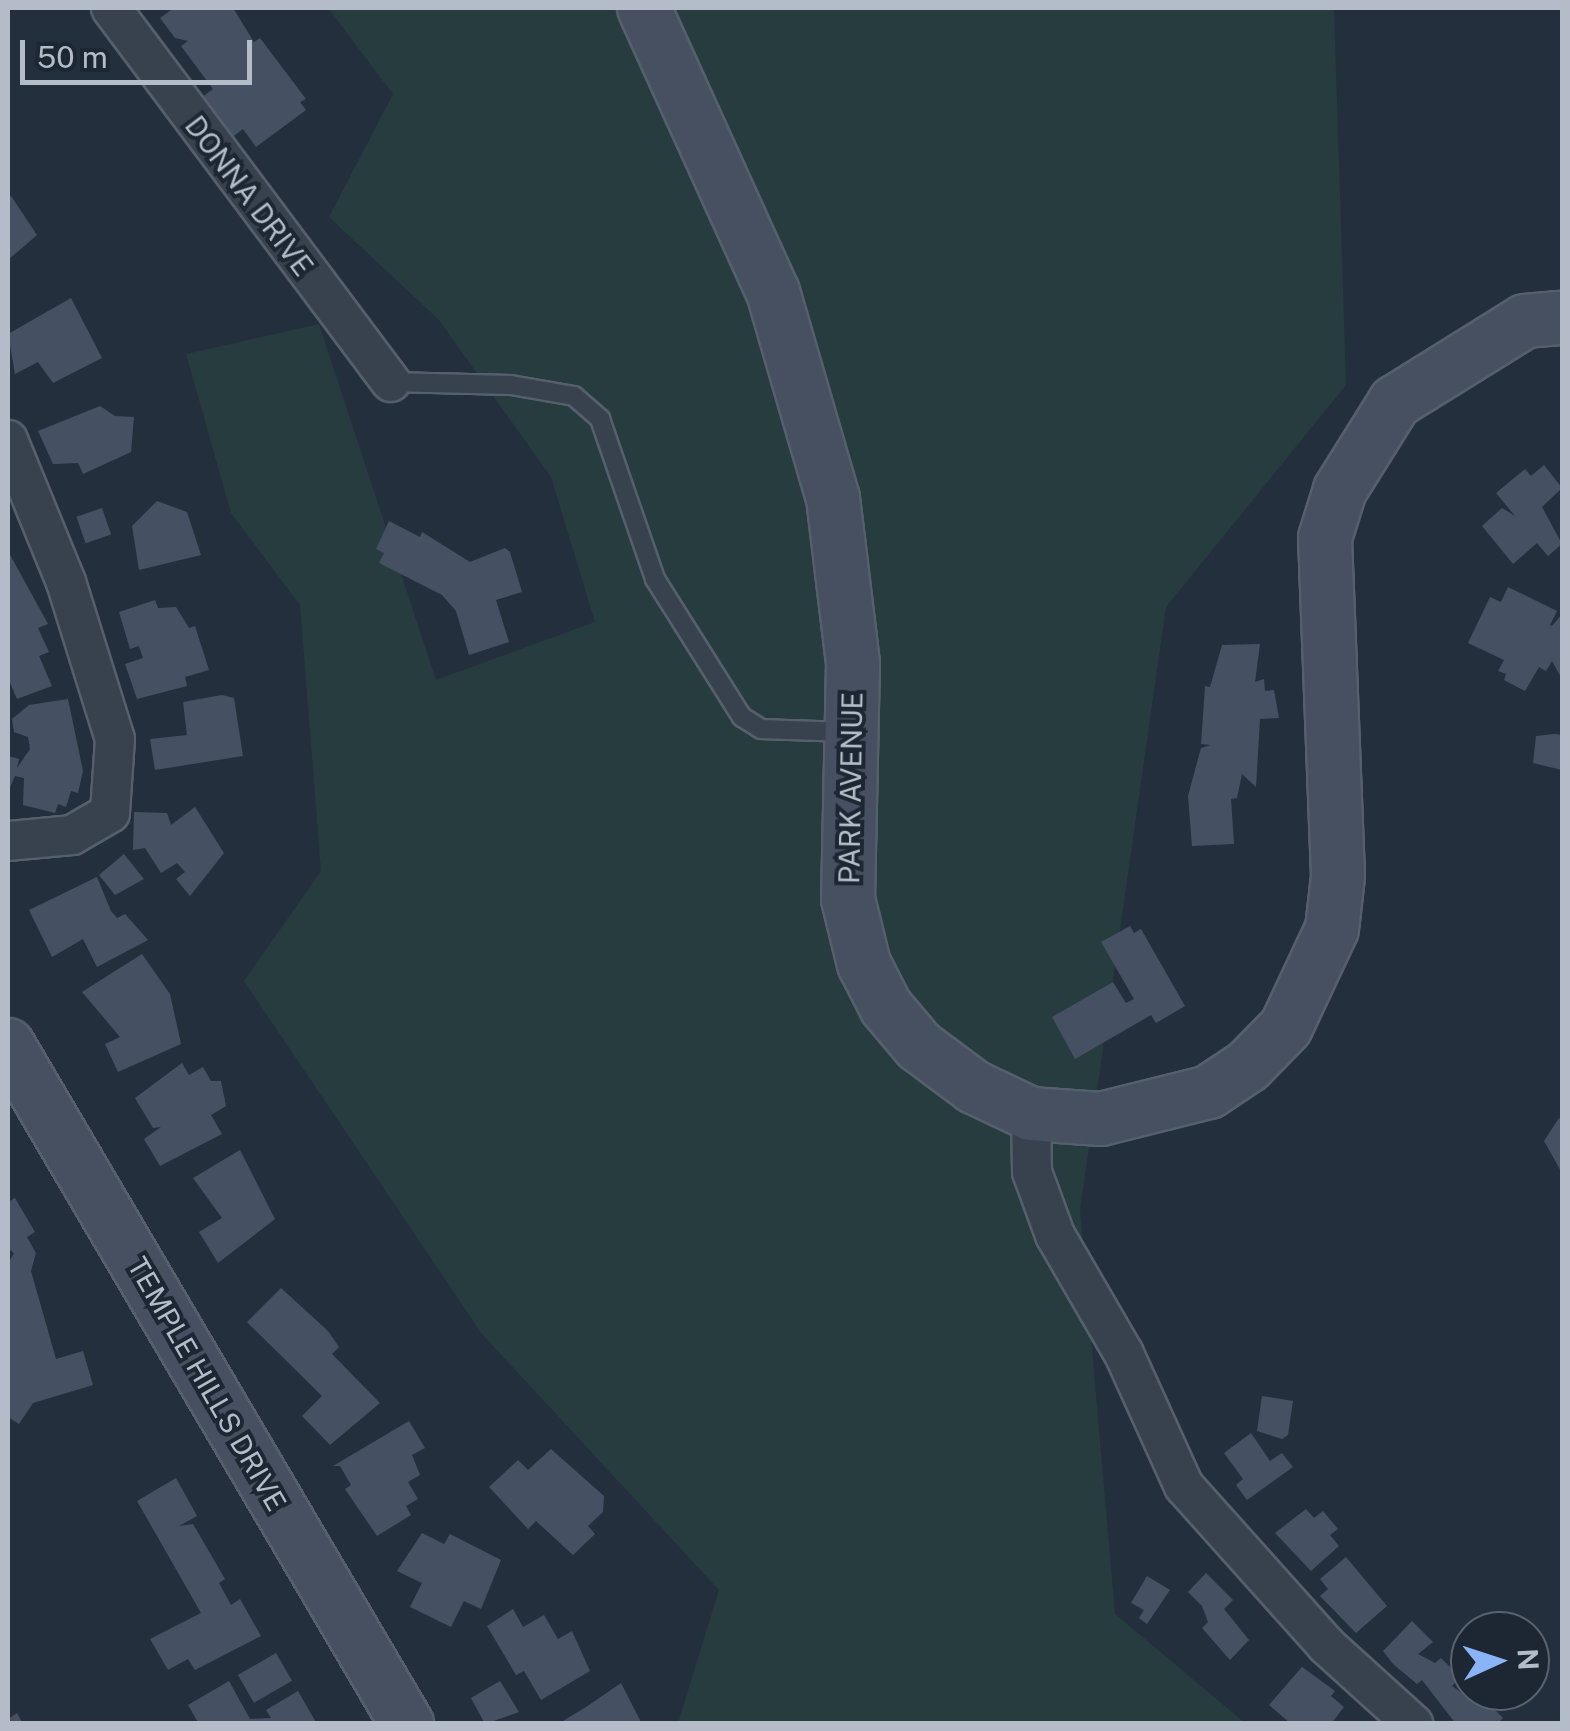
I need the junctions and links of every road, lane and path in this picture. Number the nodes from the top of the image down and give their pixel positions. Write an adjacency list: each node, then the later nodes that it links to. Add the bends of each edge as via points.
1 (111, 8): 4 (street, DONNA DRIVE)
2 (644, 8): 6 (main road, PARK AVENUE, via 773,292 809,408 847,581)
3 (1562, 318): 9 (main road, PARK AVENUE, via 1525,321 1395,402 1340,490 1326,538 1338,876 1332,929 1286,1027 1248,1066 1192,1098 1101,1119)
4 (391, 382): 6 (lane, via 511,385 574,396 600,419 655,579 742,717 761,729)
5 (8, 440): 7 (street, via 66,582 115,739 110,814 72,835)
6 (853, 732): 9 (main road, PARK AVENUE, via 848,899 864,964 886,1007 920,1046 974,1087)
7 (8, 842)
8 (8, 1045): 10 (main road, TEMPLE HILLS DRIVE)
9 (1031, 1114): 11 (street, via 1032,1172 1056,1235 1124,1354 1184,1486 1326,1644)
10 (407, 1724)
11 (1413, 1724)

